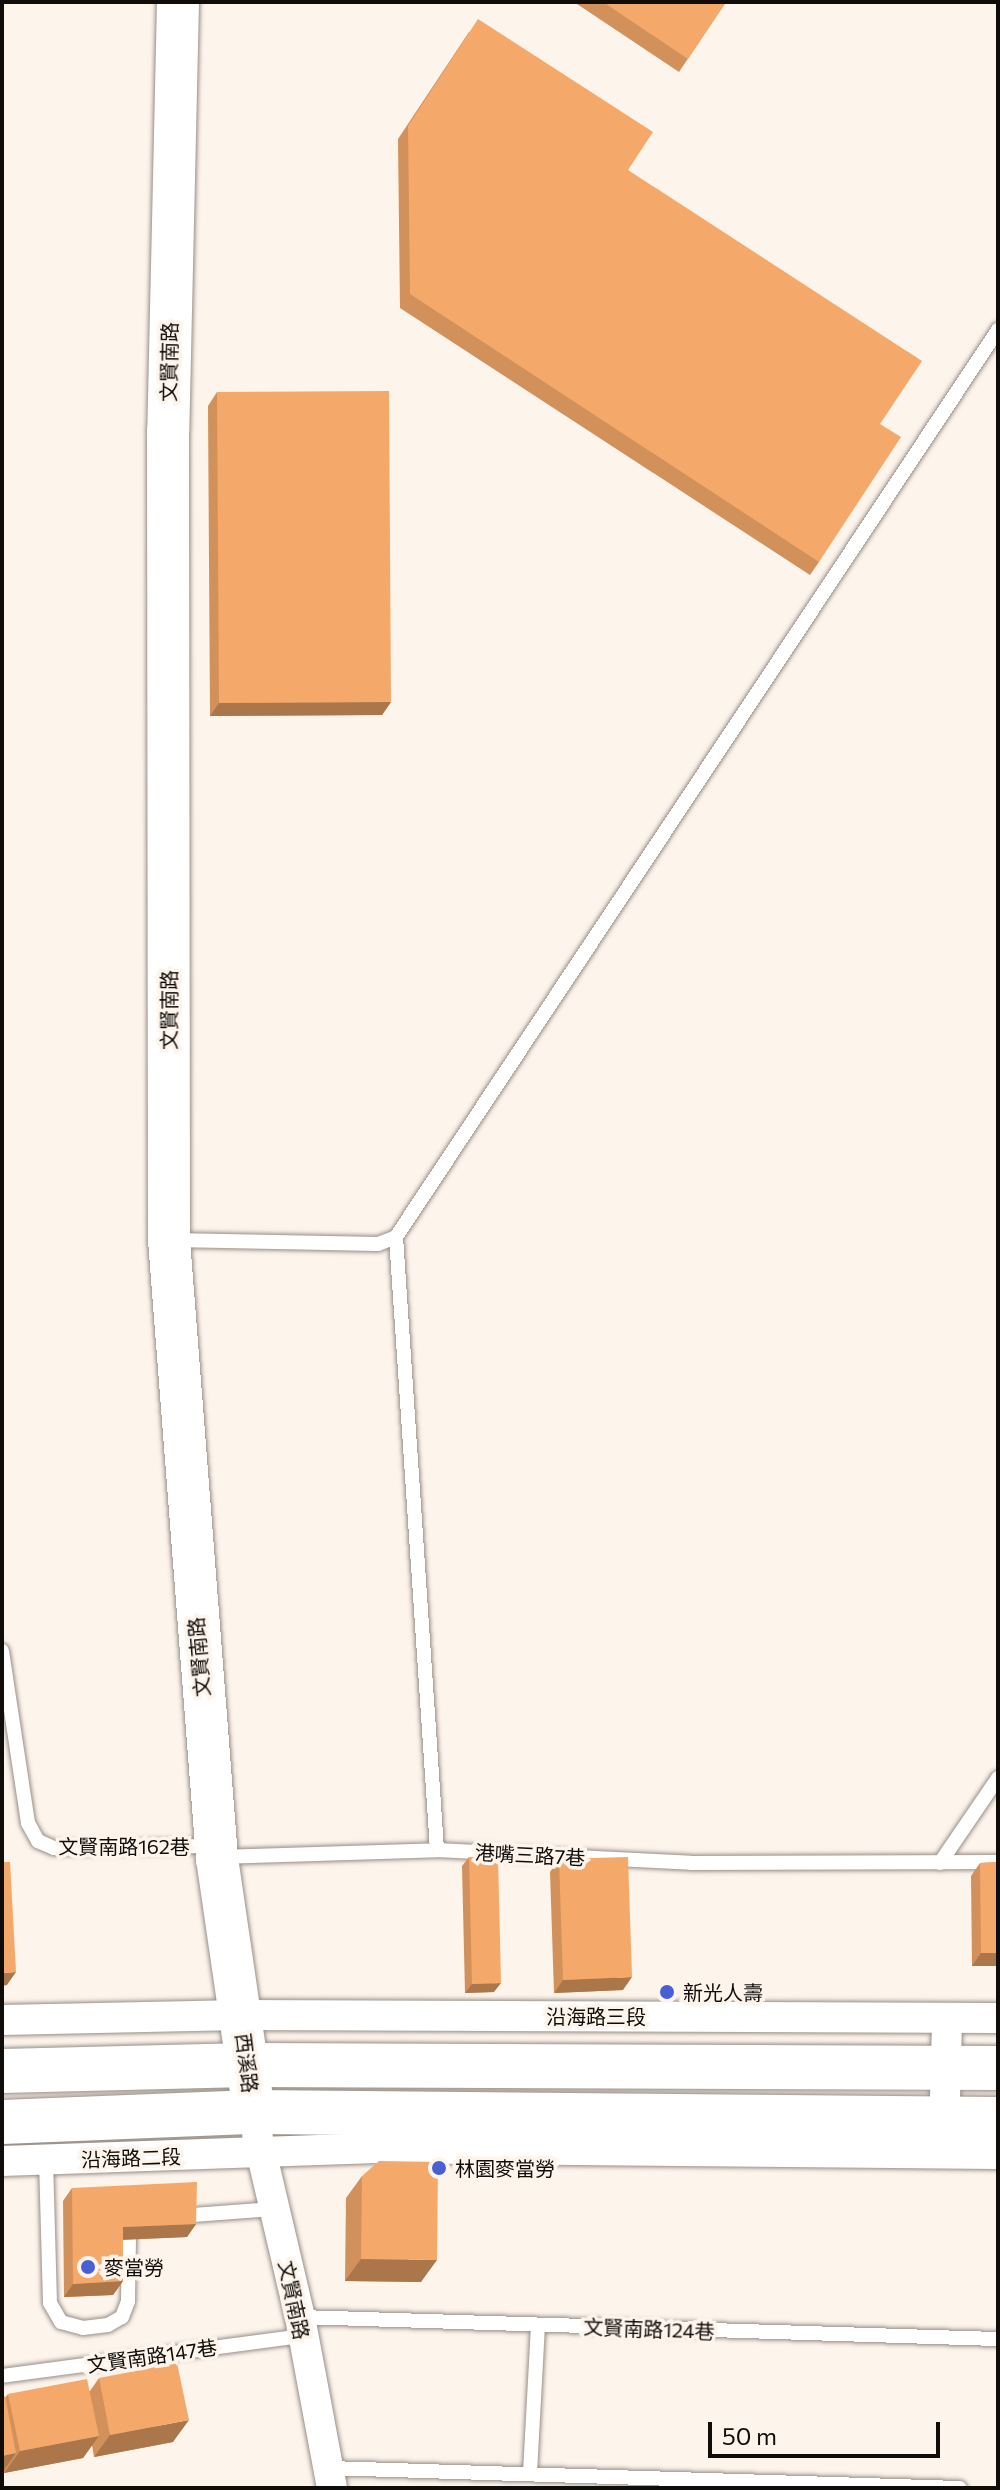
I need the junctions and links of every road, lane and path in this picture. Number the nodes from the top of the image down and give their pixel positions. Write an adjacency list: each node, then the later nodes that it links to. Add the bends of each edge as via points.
1 (178, 2): 4 (street, 文賢南路, via 168,431)
2 (998, 330): 3 (lane)
3 (396, 1237): 4 (lane, via 378,1244); 7 (lane)
4 (169, 1240): 8 (street, 文賢南路)
5 (2, 1651): 8 (lane, 文賢南路162巷, via 28,1823 38,1841 54,1848)
6 (998, 1778): 10 (lane)
7 (437, 1850): 8 (lane, 港嘴三路7巷); 10 (lane, 港嘴三路7巷, via 691,1863)
8 (216, 1852): 11 (street, 文賢南路)
9 (998, 1862): 10 (lane)
10 (940, 1863)
11 (241, 2015): 12 (street, 沿海路三段); 14 (street); 15 (street, 西溪路)
12 (947, 2018): 13 (street, 沿海路三段); 16 (street)
13 (998, 2018)
14 (2, 2020)
15 (247, 2065): 16 (main road); 18 (main road); 21 (street, 西溪路)
16 (945, 2068): 17 (main road); 22 (street)
17 (998, 2068)
18 (2, 2071)
19 (998, 2119): 22 (main road)
20 (2, 2122): 21 (main road, 沿海路二段)
21 (256, 2133): 22 (main road); 24 (street, 沿海路二段); 26 (street, 文賢南路)
22 (944, 2136): 23 (street)
23 (998, 2154)
24 (46, 2160): 25 (street, 沿海路二段); 26 (lane, via 50,2303 61,2322 83,2328 122,2317 128,2301 129,2235 139,2222)
25 (2, 2161)
26 (273, 2209): 28 (street, 文賢南路)
27 (538, 2325): 28 (lane, 文賢南路124巷); 29 (lane, 文賢南路124巷); 31 (lane)
28 (301, 2326): 30 (lane, 文賢南路147巷); 32 (street, 文賢南路)
29 (998, 2339)
30 (2, 2376)
31 (530, 2473): 32 (lane); 33 (lane)
32 (330, 2478)
33 (558, 2481): 34 (lane)
34 (960, 2488)

